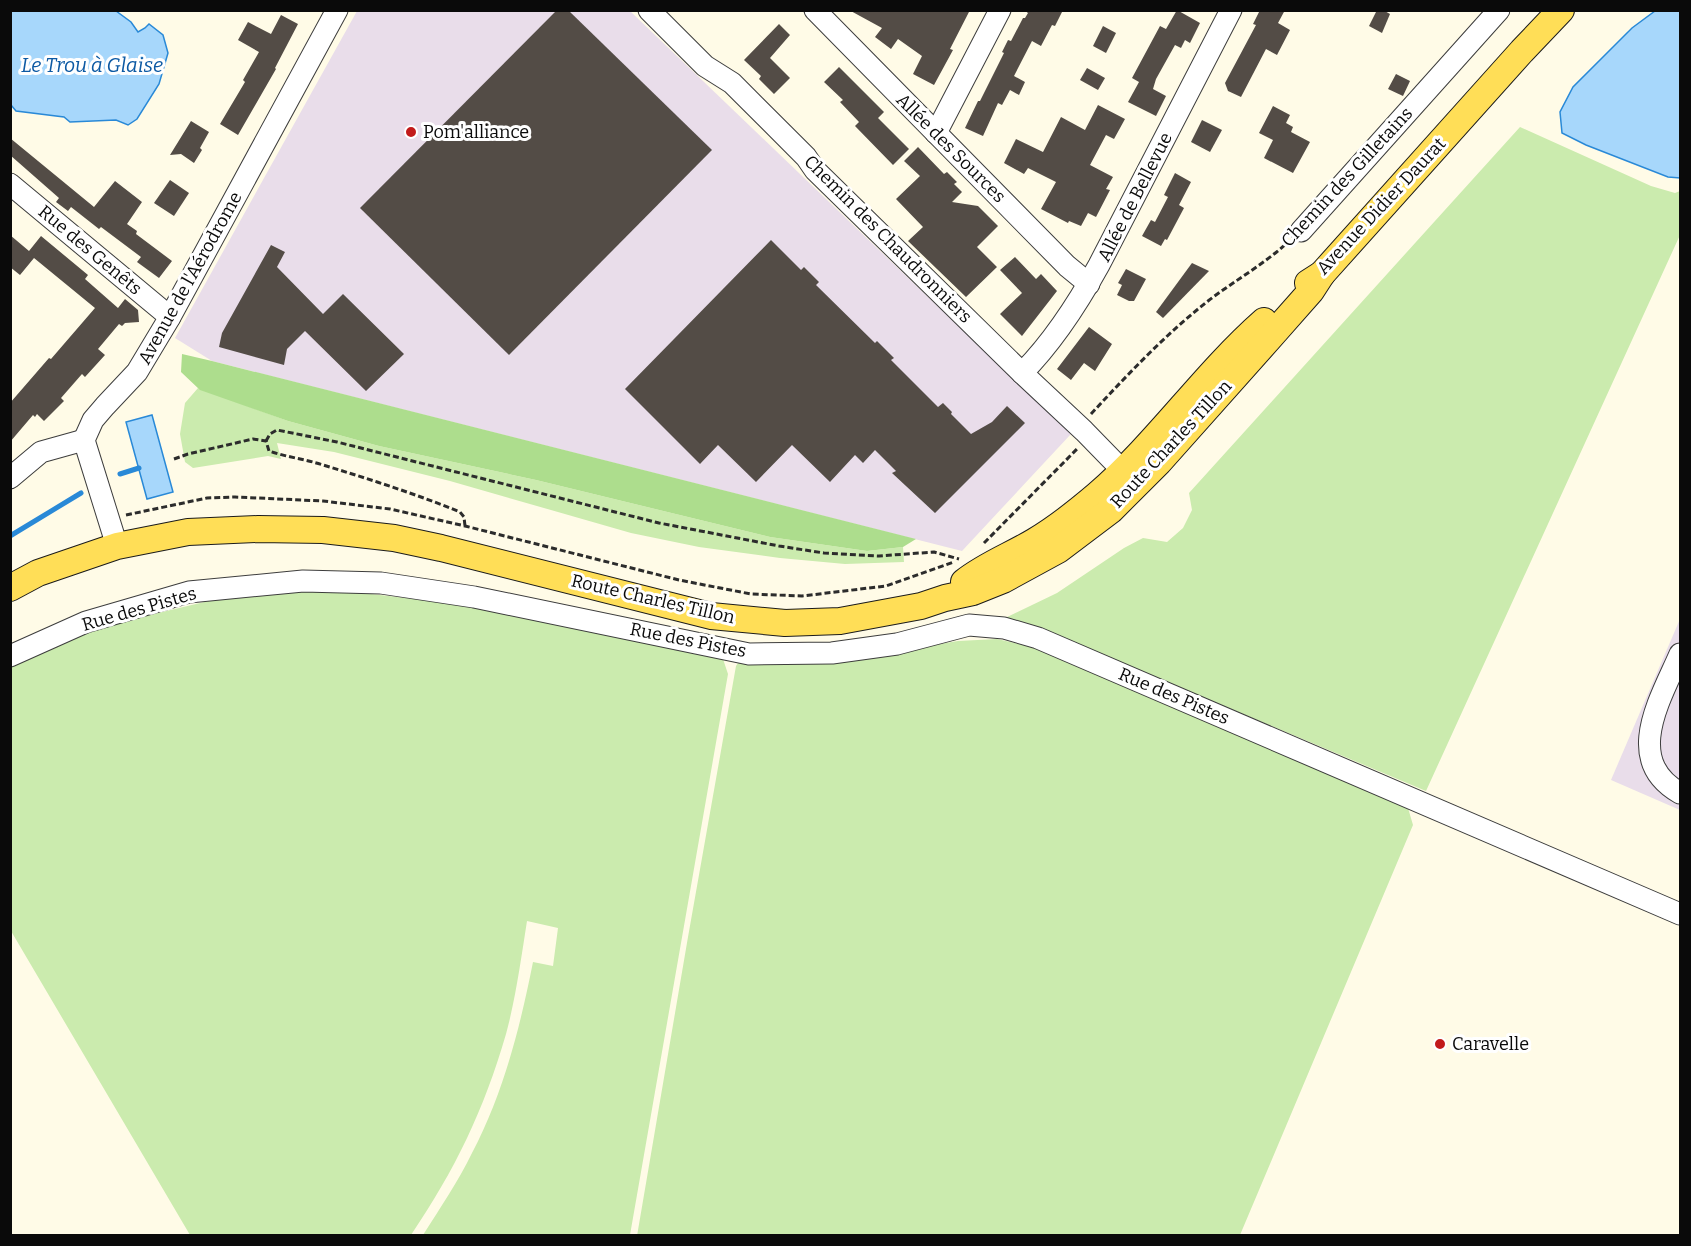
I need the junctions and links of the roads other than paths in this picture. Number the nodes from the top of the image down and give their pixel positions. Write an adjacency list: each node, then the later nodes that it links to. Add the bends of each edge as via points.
1 (337, 10): 13 (street, Avenue de l'Aérodrome)
2 (649, 10): 14 (street, Chemin des Chaudronniers, via 705,66 732,83)
3 (815, 10): 8 (street, Allée des Sources)
4 (1000, 10): 8 (street)
5 (1232, 10): 12 (street, Allée de Bellevue)
6 (1499, 10): 10 (street, Chemin des Gilletains)
7 (1561, 10): 11 (main road, Avenue Didier Daurat)
8 (936, 134): 12 (street, Allée des Sources)
9 (10, 184): 13 (street, Rue des Genêts)
10 (1301, 231)
11 (1322, 274): 16 (main road, Avenue Didier Daurat, via 1303,286 1232,352); 20 (main road, Route Charles Tillon, via 1159,462 1111,510 1058,550 1003,580)
12 (1089, 284): 14 (street, Allée de Bellevue)
13 (170, 317): 15 (street, Avenue de l'Aérodrome, via 136,372 93,420)
14 (1022, 373): 16 (street, Chemin des Chaudronniers)
15 (84, 440): 17 (street, via 41,452); 18 (street)
16 (1123, 471): 20 (main road, Avenue Didier Daurat, via 1063,522 968,579)
17 (10, 478)
18 (117, 546): 19 (main road, Route Charles Tillon, via 38,573); 20 (main road, Route Charles Tillon, via 188,532 258,529 323,530 394,538 711,616 785,623 840,621)
19 (10, 588)
20 (945, 598)
21 (1680, 654): 23 (street, via 1654,714 1649,738 1658,773)
22 (10, 656): 24 (street, Rue des Pistes, via 86,622 189,592 303,581 381,583 474,597 749,654 832,653 897,644 969,625 1004,628 1038,638)
23 (1680, 793)
24 (1680, 914)

